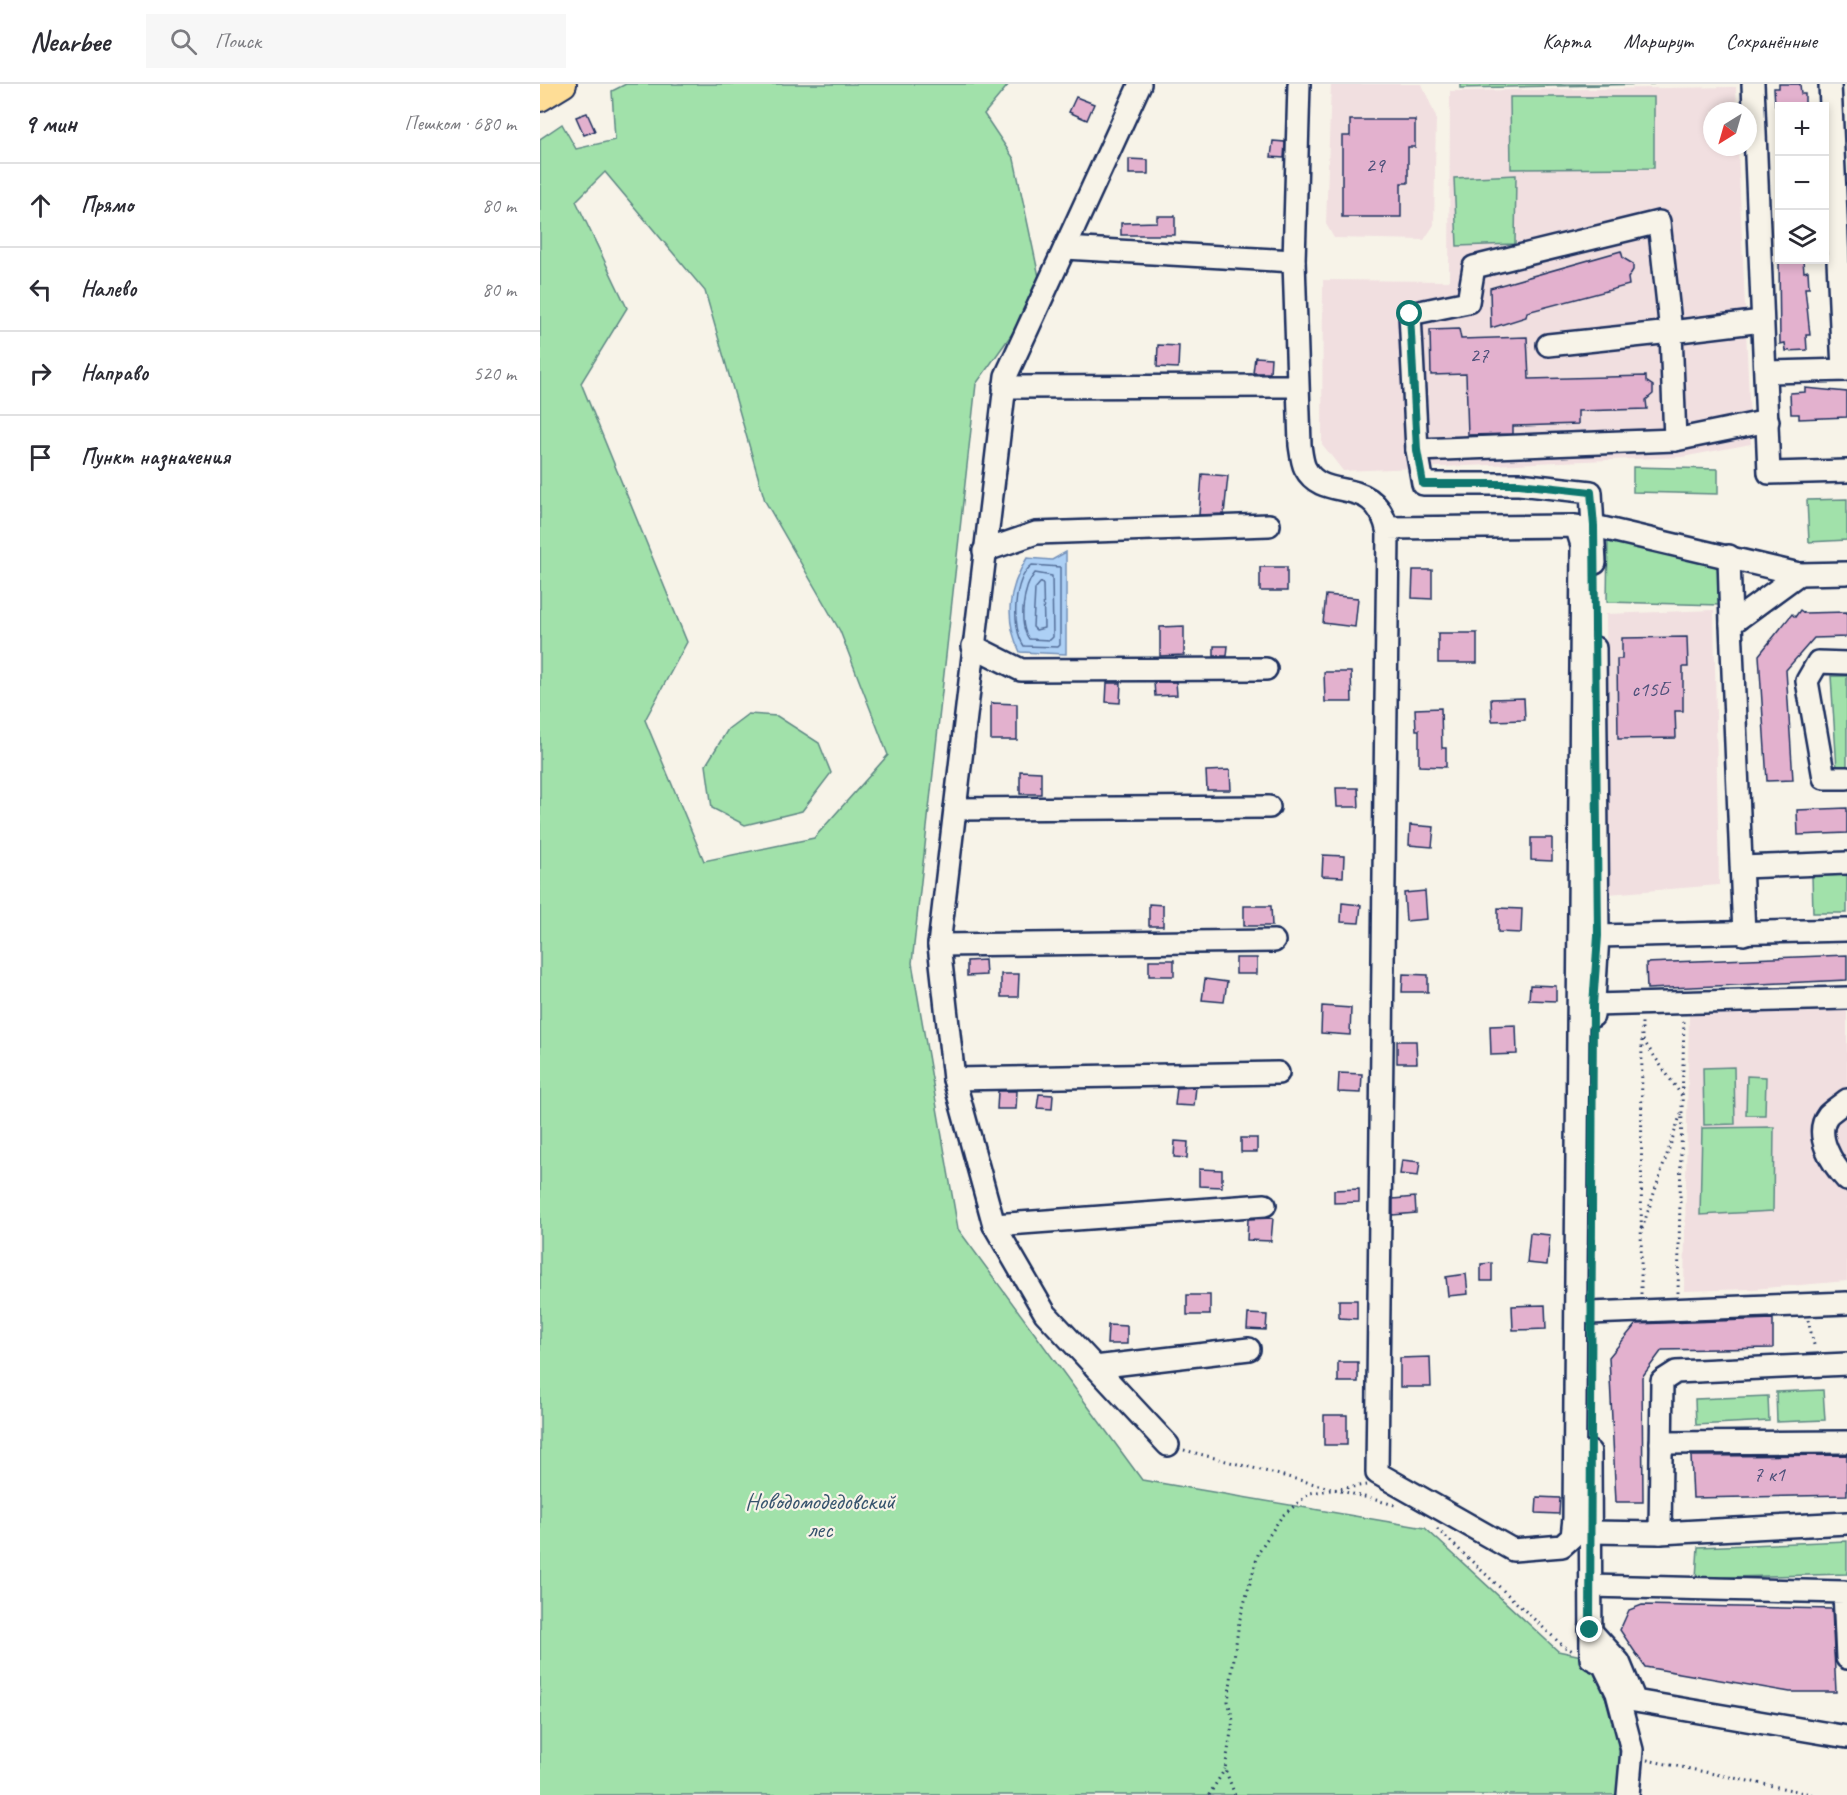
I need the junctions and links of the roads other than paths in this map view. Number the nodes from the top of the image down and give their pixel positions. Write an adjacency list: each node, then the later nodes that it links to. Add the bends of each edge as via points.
1 (563, 84): 6 (main road)
2 (1140, 84): 7 (street)
3 (1299, 84): 8 (street)
4 (1753, 84): 9 (street)
5 (1830, 84): 12 (street)
6 (540, 98)
7 (1065, 248): 8 (street); 15 (street)
8 (1294, 261): 14 (street)
9 (1762, 321): 10 (street); 13 (street)
10 (1671, 332): 11 (street); 17 (street); 18 (street, via 1659,222 1474,267 1468,302 1410,314)
11 (1548, 345)
12 (1845, 370): 13 (street)
13 (1767, 372): 16 (street)
14 (1297, 386): 15 (street); 22 (street, via 1305,469 1318,482 1375,500)
15 (1004, 387): 23 (street)
16 (1768, 421): 17 (street); 19 (street, via 1769,473)
17 (1674, 440): 18 (street)
18 (1417, 450): 21 (street, via 1423,484 1519,484 1591,492)
19 (1847, 471)
20 (1269, 525): 23 (street, via 1036,533)
21 (1594, 526): 24 (street); 38 (street)
22 (1387, 528): 22 (street, via 1377,1473 1513,1550 1562,1546 1572,1537 1582,544 1576,525)
23 (984, 551): 28 (street)
24 (1729, 556): 26 (street); 27 (street)
25 (1847, 573): 26 (street)
26 (1799, 574): 27 (street)
27 (1731, 624): 35 (street)
28 (973, 646): 30 (street, via 1021,670); 33 (street)
29 (1847, 663): 31 (street, via 1818,662 1807,681 1824,778)
30 (1266, 669)
31 (1847, 778)
32 (1269, 807): 33 (street)
33 (955, 809): 40 (street)
34 (1847, 863): 35 (street)
35 (1742, 867): 37 (street)
36 (1847, 930): 37 (street)
37 (1744, 934): 38 (street)
38 (1598, 936): 42 (street)
39 (1274, 941): 40 (street)
40 (939, 945): 44 (street)
41 (1847, 998): 42 (street)
42 (1593, 1005): 50 (street)
43 (1278, 1073): 44 (street)
44 (954, 1079): 48 (street)
45 (1847, 1100): 46 (street, via 1828,1116 1823,1130 1837,1169)
46 (1847, 1180)
47 (1265, 1204): 48 (street)
48 (994, 1225): 53 (street, via 1045,1313)
49 (1847, 1303): 50 (street)
50 (1590, 1313): 58 (street)
51 (1249, 1349): 53 (street)
52 (1847, 1364): 55 (street, via 1676,1372 1662,1381)
53 (1095, 1367): 56 (street)
54 (1847, 1442): 55 (street)
55 (1661, 1443): 59 (street)
56 (1168, 1445)
57 (1847, 1523): 59 (street)
58 (1589, 1532): 59 (street); 60 (street)
59 (1659, 1533)
60 (1590, 1586): 61 (street); 62 (street, via 1844,1592)
61 (1590, 1630): 63 (street, via 1619,1662 1635,1701); 64 (street, via 1591,1658 1603,1664 1617,1693 1632,1757)
62 (1847, 1658)
63 (1847, 1737)
64 (1628, 1795)

